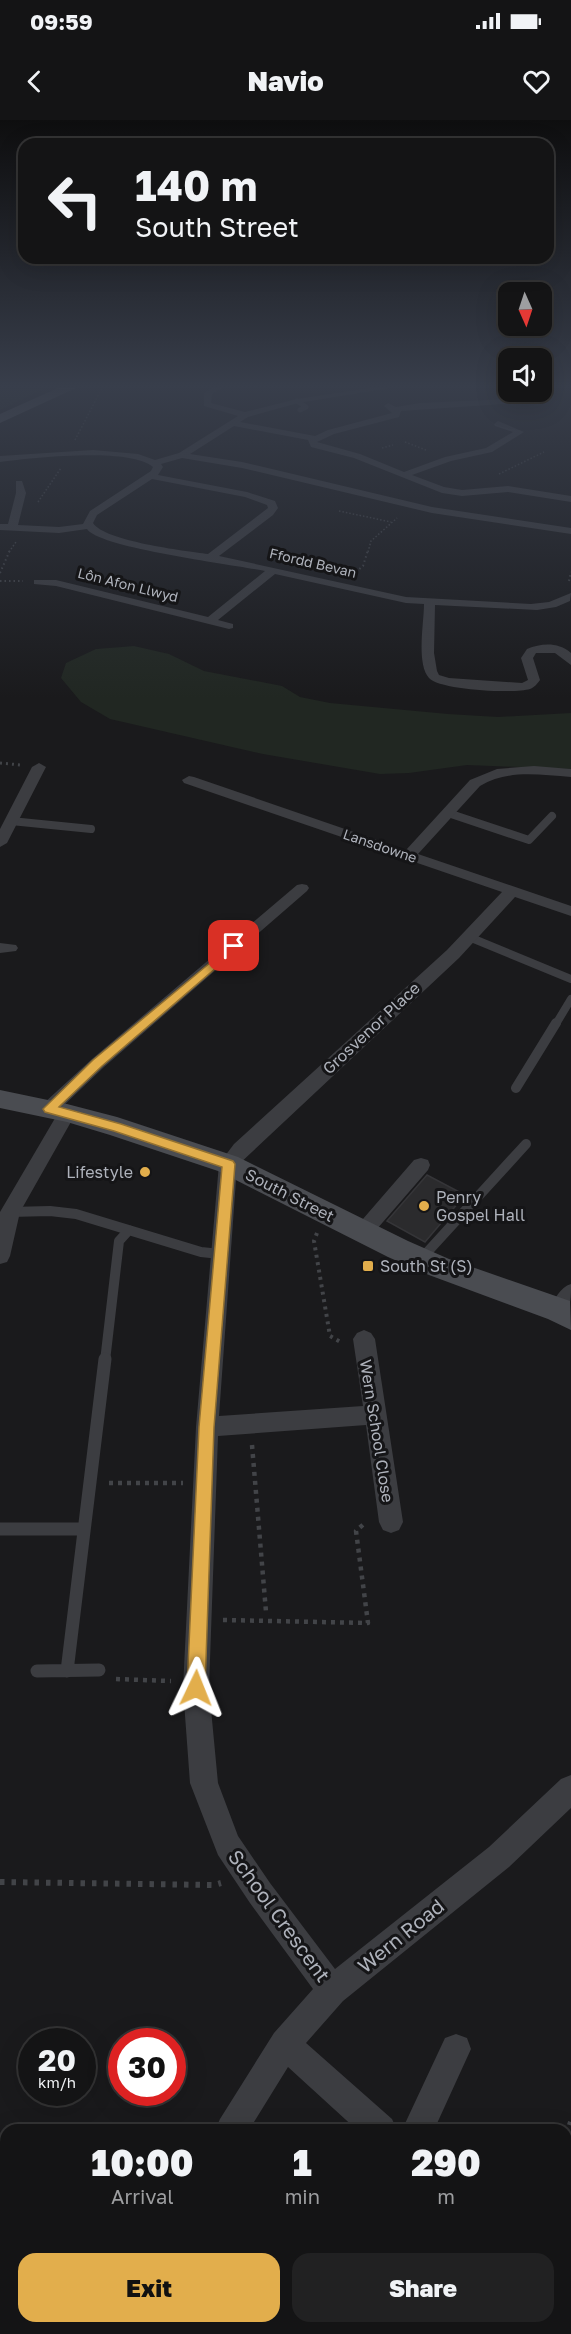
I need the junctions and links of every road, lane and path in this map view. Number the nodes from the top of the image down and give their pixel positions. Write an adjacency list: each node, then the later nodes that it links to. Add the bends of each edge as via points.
1 (21, 491): 14 (street)
2 (126, 491): 12 (street, via 96,510 88,520)
3 (228, 491): 16 (street, via 272,503 273,508)
4 (353, 491): 9 (street)
5 (449, 491): 6 (street)
6 (465, 491)
7 (521, 491): 8 (street)
8 (571, 500)
9 (411, 506): 11 (path); 15 (street)
10 (339, 511): 11 (path)
11 (392, 523): 19 (path, via 371,542 360,569)
12 (89, 526): 14 (street, via 60,530); 16 (street, Ffordd Bevan, via 110,538)
13 (0, 527): 14 (street)
14 (12, 527)
15 (571, 531)
16 (212, 556): 17 (street, Ffordd Bevan)
17 (273, 570): 19 (street, Ffordd Bevan); 22 (street)
18 (38, 582): 22 (street, Lôn Afon Llwyd, via 61,584)
19 (333, 584): 21 (street, Ffordd Bevan)
20 (568, 601): 21 (street, Ffordd Bevan, via 531,608)
21 (430, 603): 24 (street, via 428,657 437,679 522,687 534,680 527,658 531,651 556,649)
22 (210, 621): 23 (street, Lôn Afon Llwyd)
23 (229, 626)
24 (571, 661)
25 (39, 767): 30 (street)
26 (203, 770): 33 (street, Lansdowne, via 183,785)
27 (571, 773): 28 (street, via 517,770 486,775)
28 (448, 813): 29 (lane, via 529,840); 33 (street)
29 (552, 816)
30 (11, 821): 31 (lane); 32 (street)
31 (91, 829)
32 (0, 843)
33 (408, 856): 35 (street, Lansdowne)
34 (302, 888): 42 (street, via 98,1063)
35 (512, 891): 36 (street, Lansdowne); 37 (street, Grosvenor Place)
36 (571, 910)
37 (469, 936): 38 (lane); 44 (street, Grosvenor Place)
38 (571, 980)
39 (571, 999): 40 (lane)
40 (516, 1088)
41 (0, 1099): 42 (street, South Street)
42 (58, 1111): 44 (street, South Street); 47 (street)
43 (526, 1144): 52 (lane)
44 (228, 1164): 46 (street, South Street); 50 (street, School Crescent)
45 (421, 1165): 49 (street)
46 (325, 1213): 49 (street, South Street); 54 (path, via 314,1241 330,1336)
47 (6, 1215): 48 (lane, via 50,1211 76,1214); 51 (street)
48 (129, 1230): 50 (lane); 58 (lane, via 118,1240)
49 (363, 1232): 52 (street, South Street)
50 (220, 1254): 57 (street, School Crescent)
51 (0, 1256)
52 (420, 1259): 53 (street, South Street)
53 (567, 1307)
54 (365, 1348): 55 (street, Wern School Close)
55 (375, 1415): 56 (street); 60 (street, Wern School Close)
56 (250, 1424): 57 (street); 63 (path)
57 (207, 1427): 59 (street, School Crescent)
58 (89, 1483): 59 (path); 62 (lane)
59 (204, 1483): 64 (street, School Crescent)
60 (390, 1511): 64 (path, via 356,1531 368,1623)
61 (0, 1529): 62 (lane)
62 (84, 1529): 67 (lane)
63 (266, 1612)
64 (199, 1620): 68 (street, School Crescent)
65 (99, 1670): 67 (lane); 68 (path, via 112,1679)
66 (38, 1671): 67 (lane)
67 (67, 1671)
68 (196, 1682): 70 (street, School Crescent, via 204,1783 228,1845)
69 (571, 1789): 72 (street, Wern Road, via 499,1857)
70 (248, 1875): 71 (path, via 214,1885); 72 (street, School Crescent)
71 (0, 1882)
72 (332, 1990): 73 (street, Wern Road)
73 (285, 2044): 75 (street, Wern Road); 76 (street)
74 (456, 2049): 77 (street)
75 (235, 2124)
76 (374, 2124)
77 (421, 2124)

